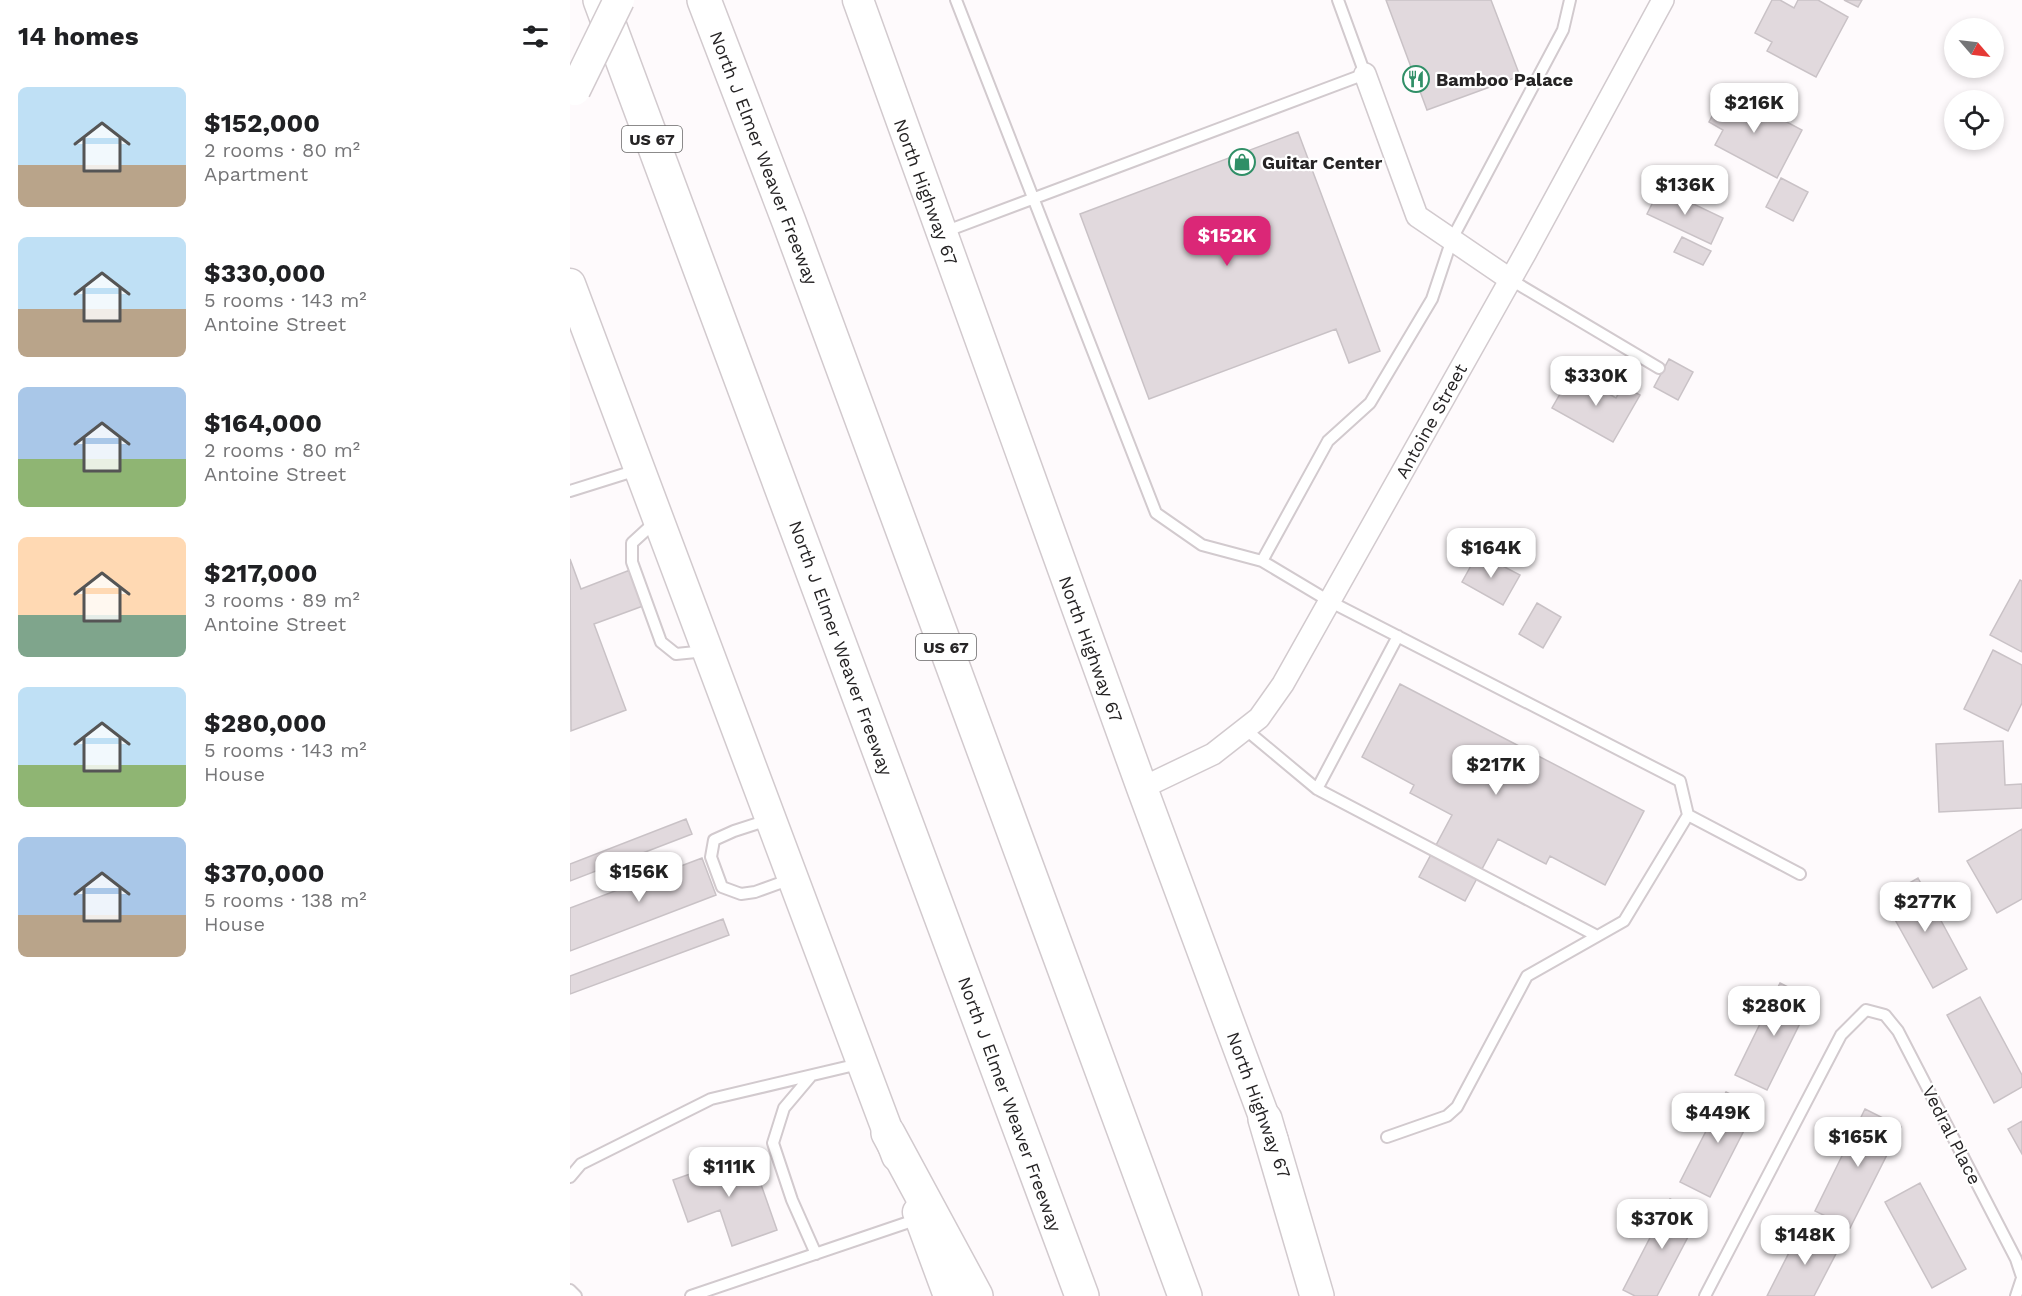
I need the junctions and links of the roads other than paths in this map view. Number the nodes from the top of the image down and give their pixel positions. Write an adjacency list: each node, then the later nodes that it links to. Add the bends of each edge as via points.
1 (600, 0): 48 (highway, North J Elmer Weaver Freeway / US 67)
2 (619, 0): 10 (main road, bridge)
3 (704, 0): 49 (highway, North J Elmer Weaver Freeway / US 67)
4 (858, 0): 12 (main road, North Highway 67)
5 (957, 0): 11 (lane)
6 (1338, 0): 9 (lane)
7 (1570, 0): 13 (lane, via 1563,30)
8 (1663, 0): 14 (street, Antoine Street)
9 (1365, 74): 11 (lane); 13 (street, via 1417,216)
10 (572, 94)
11 (1034, 198): 12 (lane); 22 (lane, via 1156,513 1202,545)
12 (940, 233): 27 (main road, North Highway 67)
13 (1452, 239): 14 (street); 22 (lane, via 1432,299 1370,403 1328,441)
14 (1511, 280): 17 (lane); 23 (street, Antoine Street)
15 (570, 284): 18 (main road)
16 (570, 354): 18 (main road)
17 (1659, 368)
18 (606, 381): 19 (main road)
19 (640, 469): 20 (lane); 21 (main road)
20 (570, 491)
21 (659, 518): 25 (main road); 25 (lane, via 633,543 632,562 661,642 676,654)
22 (1262, 561): 23 (lane)
23 (1329, 601): 24 (lane); 26 (street, Antoine Street, via 1282,684 1259,718)
24 (1398, 636): 28 (lane); 29 (lane, via 1680,781)
25 (708, 651): 30 (main road)
26 (1245, 729): 27 (street, Antoine Street, via 1213,754); 28 (lane)
27 (1142, 788): 36 (main road, North Highway 67)
28 (1317, 789): 33 (lane)
29 (1688, 815): 31 (lane); 33 (lane, via 1624,921)
30 (771, 818): 32 (main road); 32 (lane, via 714,840 711,856 722,887 741,894)
31 (1800, 874)
32 (793, 878): 34 (main road)
33 (1597, 936): 38 (lane, via 1527,976 1452,1112)
34 (862, 1063): 35 (lane); 37 (main road)
35 (811, 1075): 39 (lane, via 711,1099 582,1164); 41 (lane, via 784,1108 773,1143)
36 (1264, 1119): 50 (highway); 51 (main road, North Highway 67)
37 (888, 1132): 40 (main road); 47 (highway)
38 (1387, 1137)
39 (570, 1177)
40 (920, 1218): 41 (lane); 46 (main road)
41 (816, 1254): 45 (lane)
42 (2022, 1278): 52 (lane, Vedral Place, via 2016,1259 1898,1031 1885,1015 1866,1010 1841,1035); 53 (lane, Vedral Place)
43 (570, 1290): 44 (lane)
44 (576, 1296)
45 (691, 1296)
46 (950, 1296)
47 (976, 1296)
48 (1082, 1296)
49 (1185, 1296)
50 (1317, 1296)
51 (1330, 1296)
52 (1706, 1296)
53 (2016, 1296)

